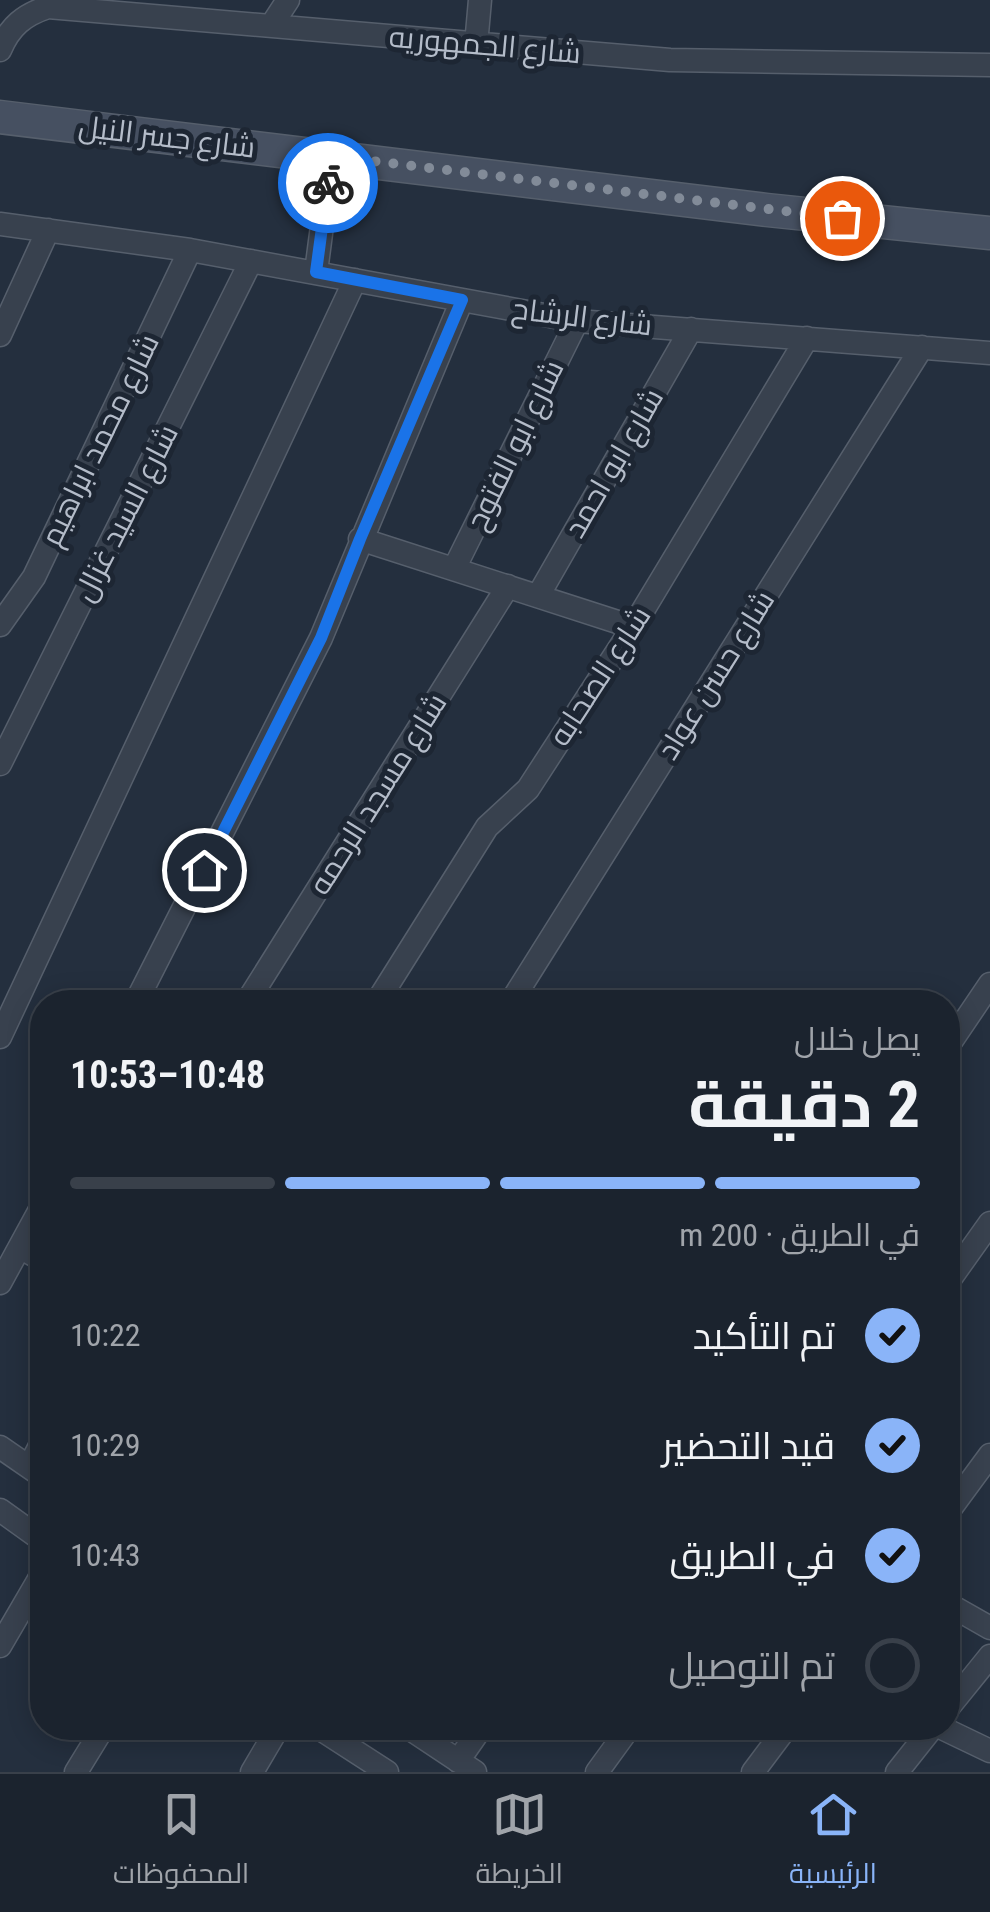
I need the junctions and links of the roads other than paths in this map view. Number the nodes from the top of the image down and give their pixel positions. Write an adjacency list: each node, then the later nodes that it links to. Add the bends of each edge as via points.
1 (14, 0): 5 (street)
2 (288, 0): 4 (street)
3 (480, 0): 6 (street)
4 (271, 26): 5 (street, شارع الجمهوريه, via 48,8); 6 (street, شارع الجمهوريه)
5 (12, 28): 7 (street)
6 (476, 45): 8 (street, شارع الجمهوريه, via 670,60)
7 (0, 50)
8 (990, 65)
9 (0, 117): 10 (street, شارع جسر النيل)
10 (331, 156): 13 (street, شارع جسر النيل); 16 (street)
11 (0, 224): 12 (street, شارع الرشاح)
12 (48, 230): 14 (street, شارع الرشاح); 21 (street)
13 (990, 234)
14 (190, 250): 15 (street, شارع الرشاح); 29 (street, شارع محمد ابراهيم, via 34,577)
15 (251, 261): 16 (street, شارع الرشاح); 31 (street, شارع السيد غزال)
16 (316, 272): 17 (street, شارع الرشاح)
17 (356, 280): 18 (street, شارع الرشاح); 38 (street)
18 (462, 300): 19 (street, شارع الرشاح); 25 (street)
19 (577, 321): 20 (street, شارع الرشاح); 26 (street, شارع ابو الفتوح)
20 (691, 329): 22 (street, شارع الرشاح); 28 (street, شارع ابو احمد)
21 (0, 336)
22 (807, 338): 23 (street, شارع الرشاح); 30 (street, شارع الصحابه)
23 (922, 348): 24 (street, شارع الرشاح); 36 (street, شارع حسن عواد)
24 (990, 353)
25 (360, 539): 26 (street); 33 (street, via 321,638)
26 (454, 569): 27 (street)
27 (508, 586): 28 (street); 34 (street, شارع مسجد الرحمه)
28 (538, 596): 30 (street)
29 (0, 625)
30 (634, 627): 35 (street, شارع الصحابه, via 528,788 487,827)
31 (0, 764)
32 (990, 984): 37 (street)
33 (142, 990)
34 (255, 990)
35 (385, 990)
36 (519, 990)
37 (960, 1028)
38 (0, 1037)
39 (990, 1223): 43 (street)
40 (30, 1228): 41 (street)
41 (20, 1247): 42 (street); 44 (street)
42 (30, 1253)
43 (960, 1265)
44 (0, 1283)
45 (0, 1447): 47 (street)
46 (990, 1456): 48 (street)
47 (30, 1468)
48 (960, 1496)
49 (0, 1510): 50 (street)
50 (30, 1531)
51 (30, 1595): 54 (street)
52 (960, 1611): 53 (street)
53 (990, 1628)
54 (0, 1646)
55 (990, 1656): 56 (street)
56 (960, 1693)
57 (960, 1737): 66 (street)
58 (96, 1740): 68 (street)
59 (271, 1740): 69 (street)
60 (338, 1740): 70 (street)
61 (427, 1740): 67 (street)
62 (476, 1740): 67 (street)
63 (620, 1740): 71 (street)
64 (777, 1740): 72 (street)
65 (922, 1740): 73 (street)
66 (990, 1751)
67 (466, 1766)
68 (76, 1772)
69 (252, 1772)
70 (387, 1772)
71 (597, 1772)
72 (753, 1772)
73 (897, 1772)

